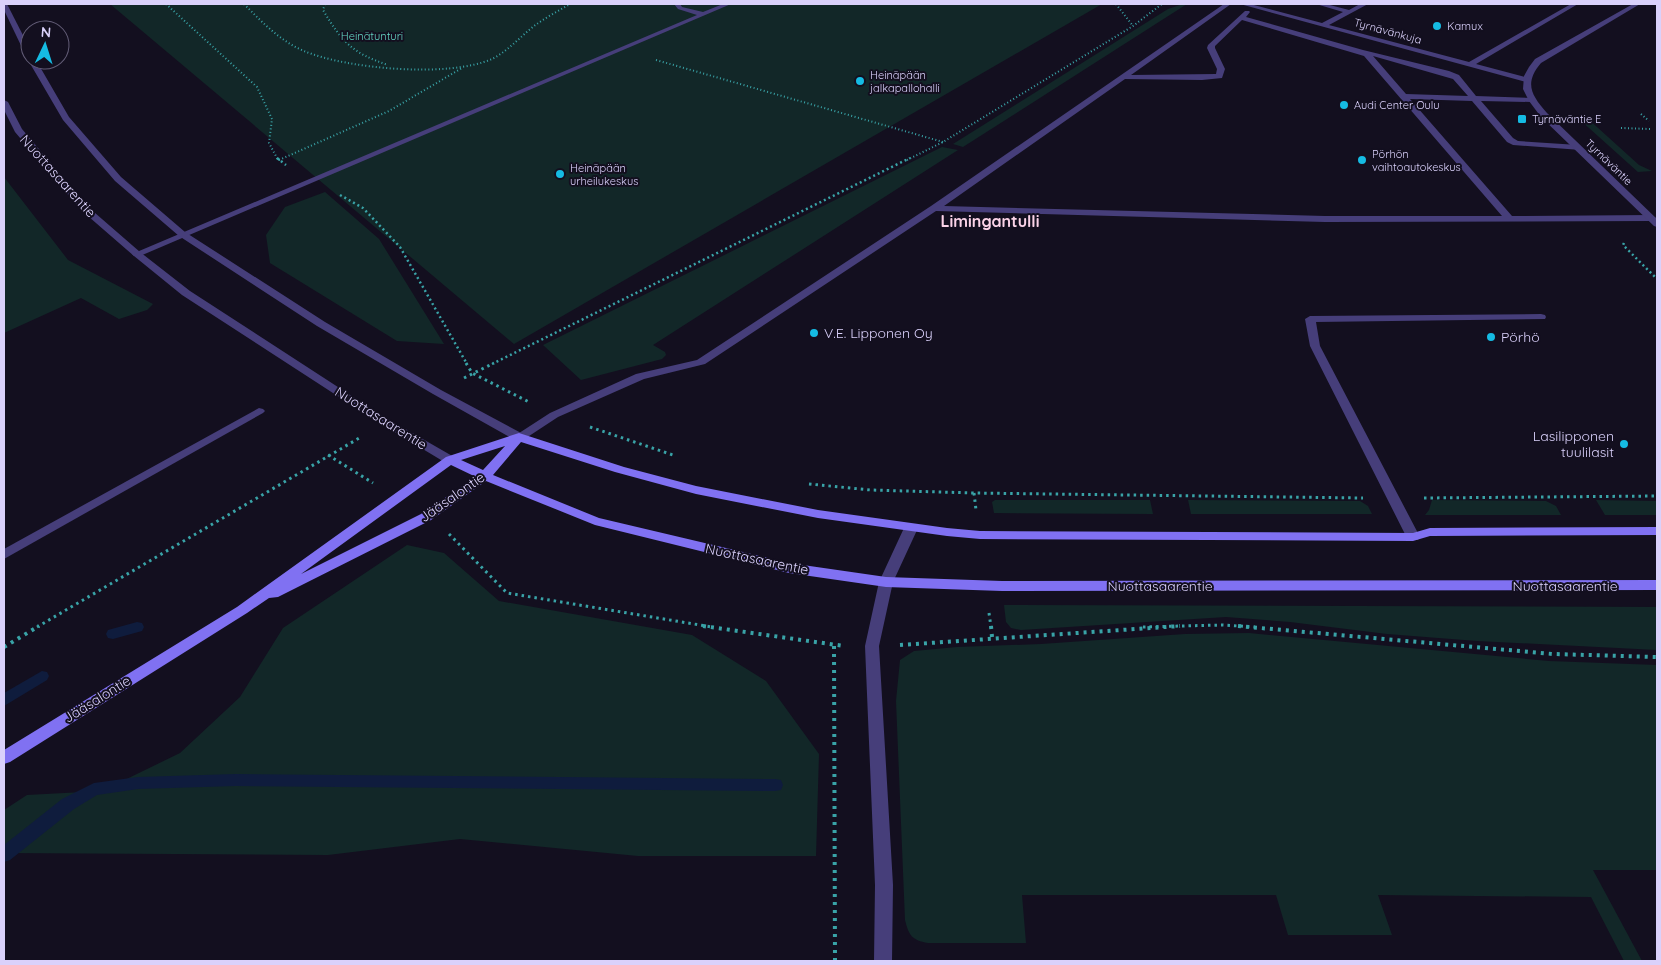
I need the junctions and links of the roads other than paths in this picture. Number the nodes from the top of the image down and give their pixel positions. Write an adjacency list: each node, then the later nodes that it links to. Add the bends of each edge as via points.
1 (4, 4): 15 (street)
2 (677, 4): 12 (street, via 680,8)
3 (728, 4): 12 (street)
4 (1228, 4): 19 (street)
5 (1243, 4): 10 (street, Tyrnävänkuja)
6 (1319, 4): 11 (street)
7 (1365, 4): 11 (street)
8 (1575, 4): 17 (street)
9 (1637, 4): 20 (street, via 1538,61)
10 (1252, 6): 13 (street); 14 (street, Tyrnävänkuja)
11 (1350, 12): 14 (street)
12 (703, 14): 29 (street)
13 (1241, 18): 16 (street); 19 (street, via 1212,45 1221,69 1219,76)
14 (1323, 25): 17 (street, Tyrnävänkuja)
15 (20, 36)
16 (1365, 52): 21 (street); 22 (street, via 1452,75)
17 (1470, 65): 20 (street, Tyrnävänkuja)
18 (38, 70): 29 (street, via 66,118 118,179)
19 (1124, 78): 26 (street)
20 (1526, 80): 23 (street, Tyrnäväntie)
21 (1403, 96): 22 (street); 27 (street)
22 (1474, 98): 23 (street); 25 (street, via 1512,142 1527,146)
23 (1532, 100): 25 (street, Tyrnäväntie)
24 (4, 102): 30 (street, Nuottasaarentie, via 18,130 84,208)
25 (1578, 148): 28 (street, Tyrnäväntie)
26 (934, 208): 27 (street, via 1248,218); 33 (street, via 701,362 640,376 554,415)
27 (1509, 218): 28 (street)
28 (1654, 221)
29 (182, 234): 30 (street); 33 (street, via 321,324)
30 (137, 254): 34 (street, Nuottasaarentie, via 186,293 377,417)
31 (1541, 317): 38 (street, via 1310,318 1315,346)
32 (259, 411): 39 (street)
33 (518, 437): 34 (main road, Jääsalontie); 35 (main road, Jääsalontie); 36 (main road, via 610,467 720,496)
34 (450, 460): 35 (main road, Nuottasaarentie); 42 (main road, Jääsalontie)
35 (484, 476): 40 (main road, Nuottasaarentie, via 595,522 789,568); 42 (main road, Jääsalontie, via 414,524)
36 (911, 528): 38 (main road, via 980,535); 40 (street)
37 (1657, 532): 38 (main road, via 1430,532)
38 (1413, 537)
39 (4, 555)
40 (886, 582): 41 (main road, Nuottasaarentie, via 1002,586); 44 (street, via 872,646 884,885)
41 (1657, 585)
42 (242, 610): 43 (main road, Jääsalontie)
43 (4, 758)
44 (883, 961)

